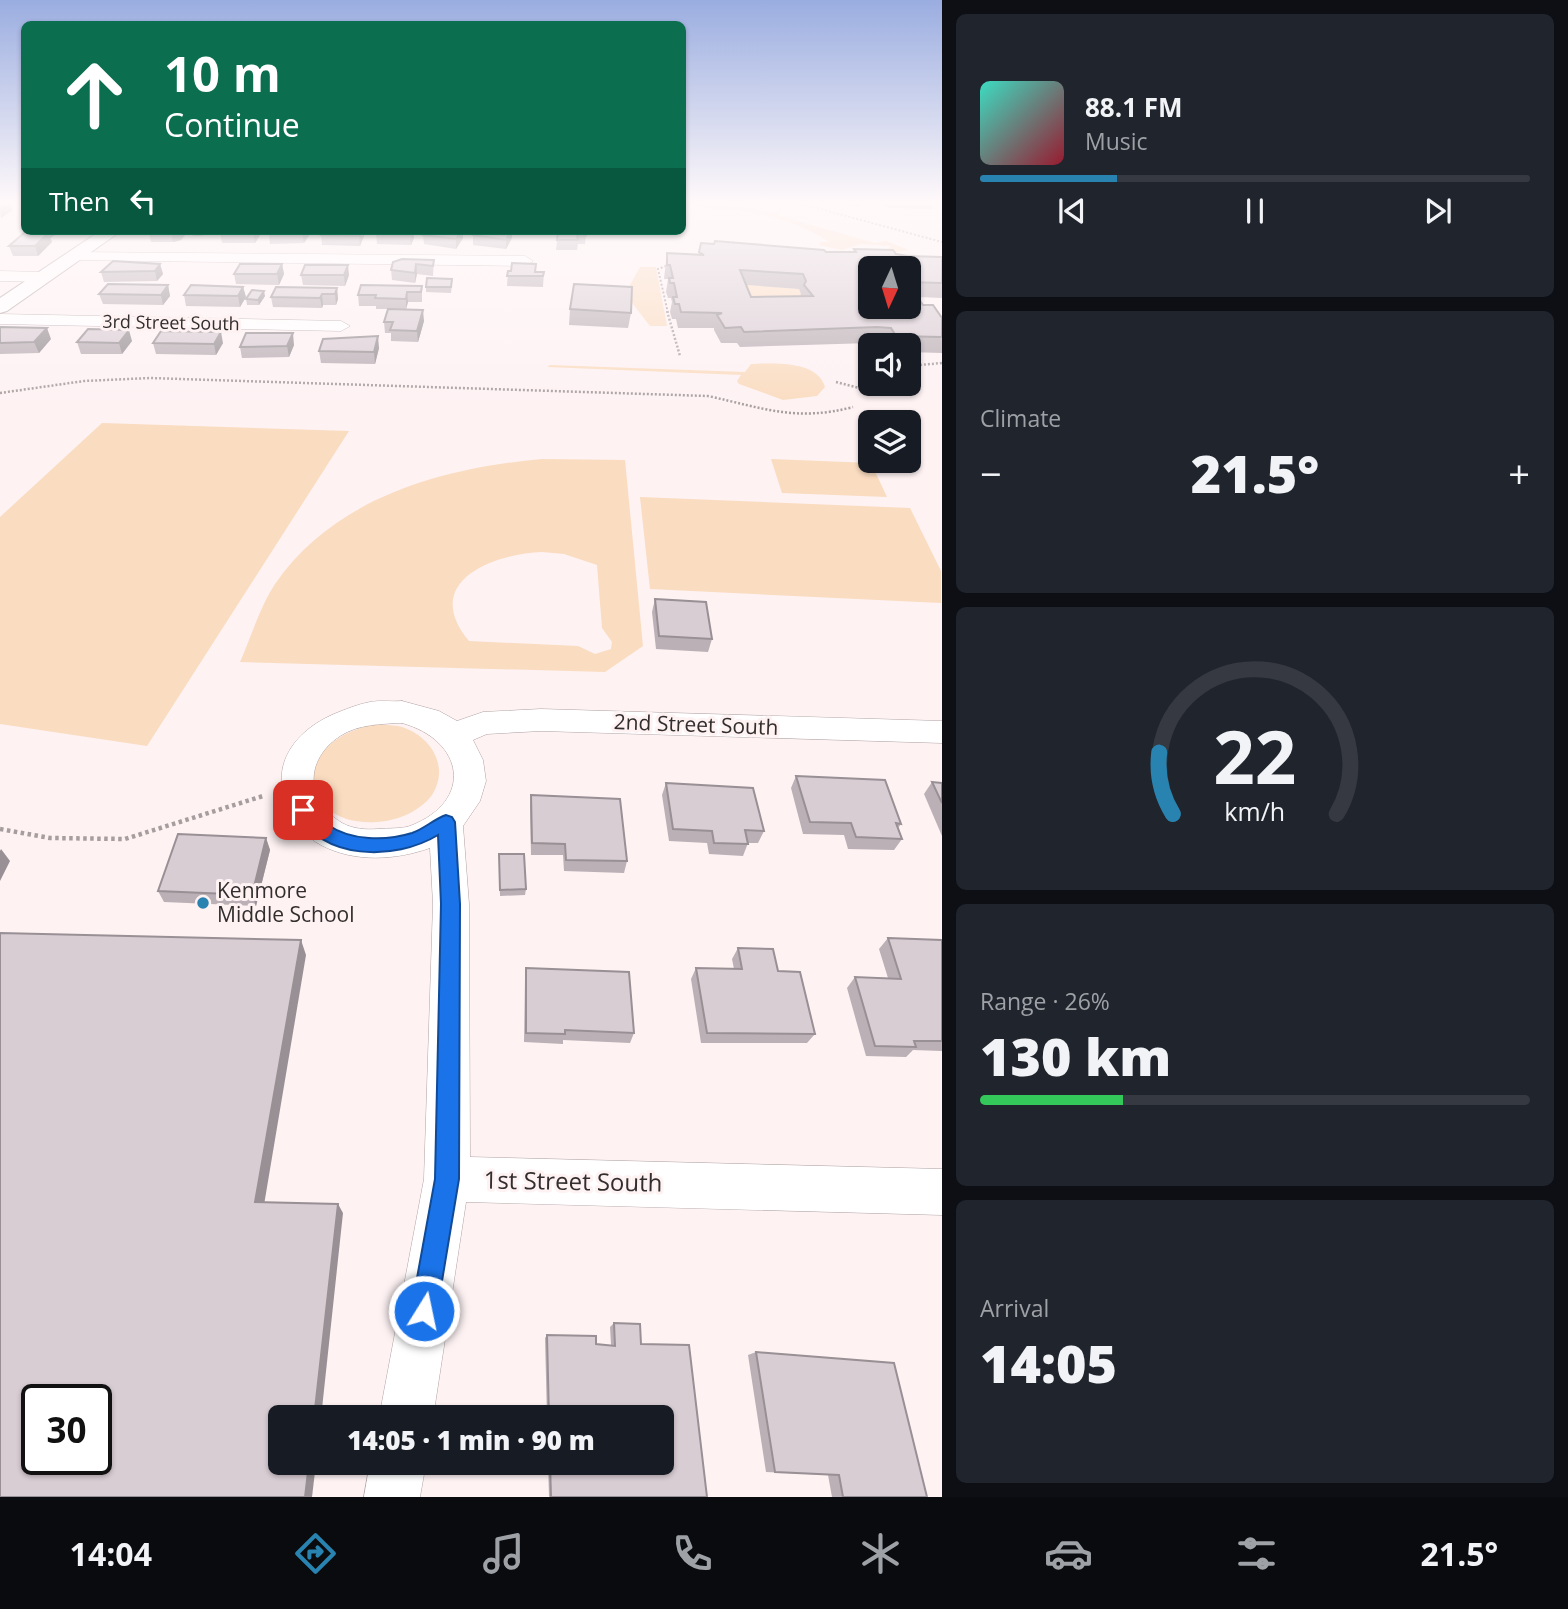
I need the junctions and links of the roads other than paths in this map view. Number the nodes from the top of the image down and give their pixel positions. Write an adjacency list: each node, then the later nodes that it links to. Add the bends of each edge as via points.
1 (47, 274): 3 (main road)
2 (0, 276): 3 (street)
3 (44, 276): 4 (main road)
4 (0, 307)
5 (0, 320): 6 (street, 3rd Street South)
6 (341, 326)
7 (942, 732): 8 (street, 2nd Street South, via 541,720 483,723)
8 (452, 736): 9 (street, via 461,744 469,764 469,787); 9 (street, via 443,726 415,715 366,713 326,731 307,749 295,788 303,810 321,830 350,843 382,846 418,839)
9 (446, 822): 10 (street, via 451,904)
10 (447, 1179): 11 (street, 1st Street South); 12 (street)
11 (942, 1192)
12 (408, 1405)
13 (396, 1475): 14 (street)
14 (392, 1497)

